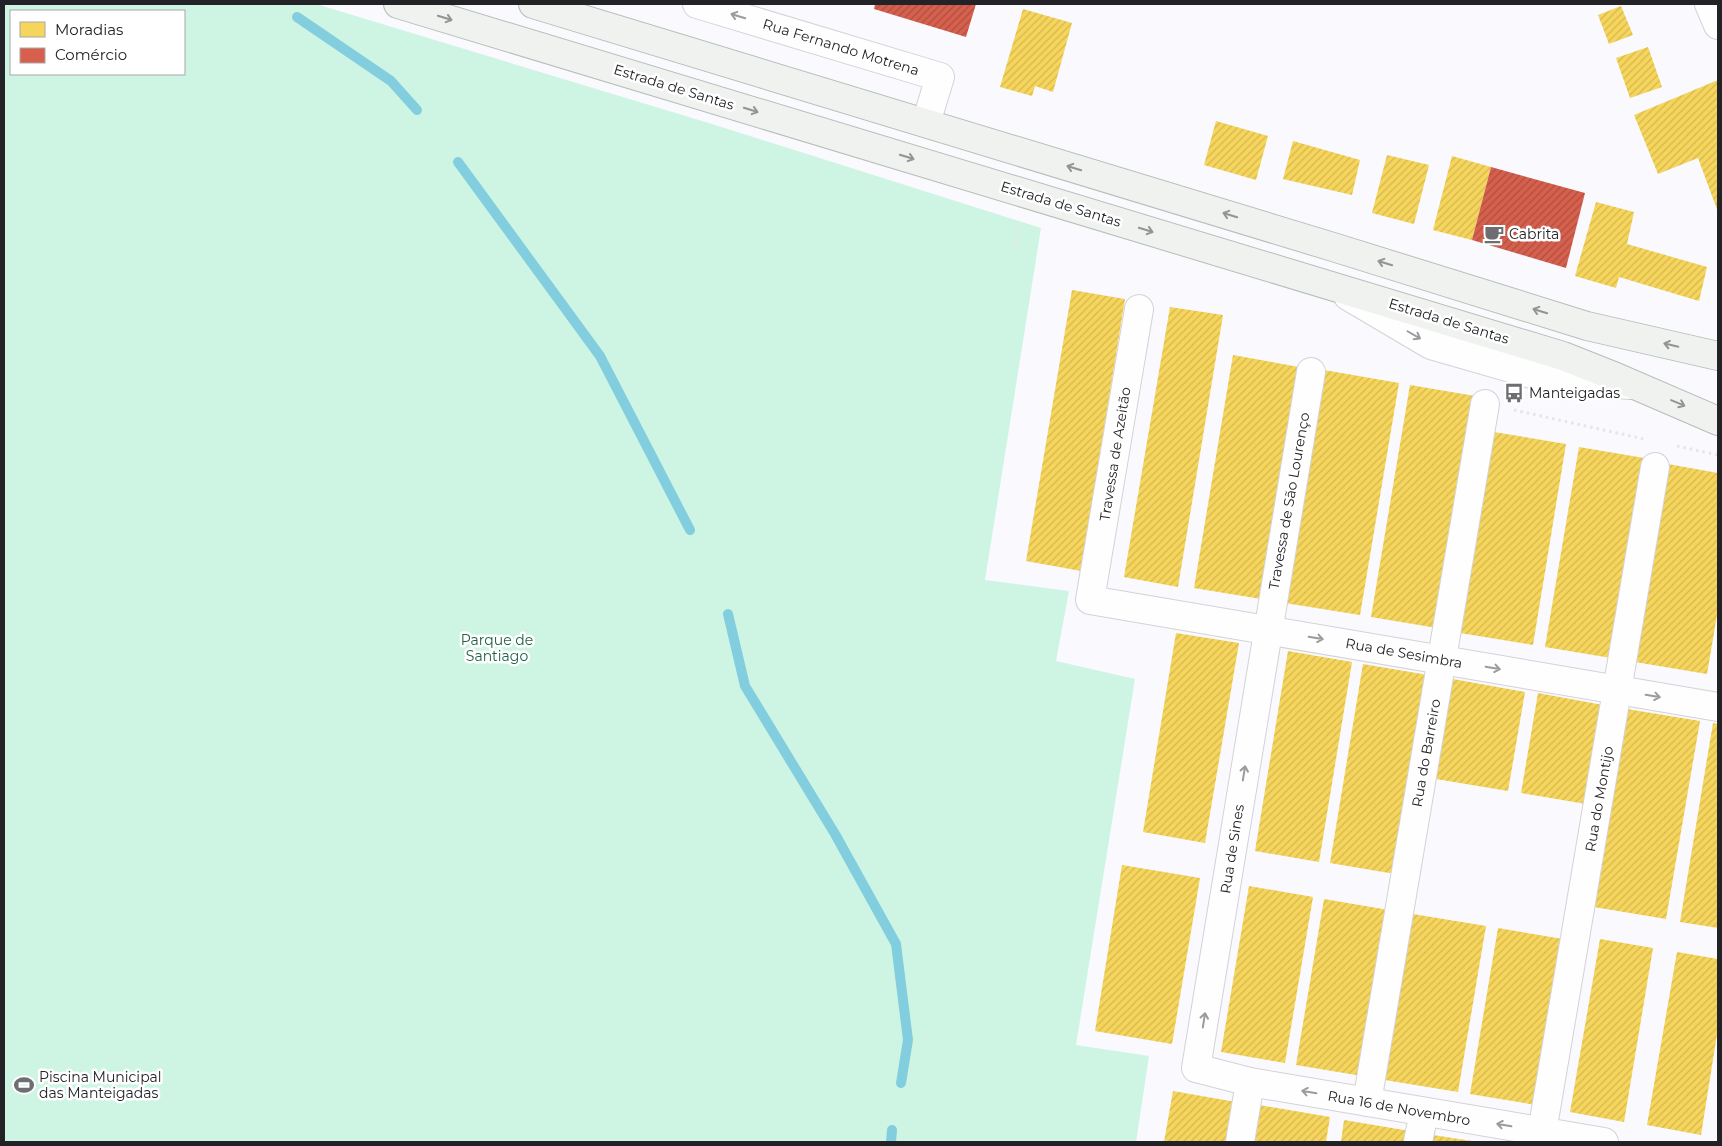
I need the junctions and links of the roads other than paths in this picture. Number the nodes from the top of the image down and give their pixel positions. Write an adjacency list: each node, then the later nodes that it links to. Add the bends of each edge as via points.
1 (398, 4): 11 (main road, Estrada de Santas, one-way to 11, via 1563,356)
2 (533, 4): 6 (main road)
3 (697, 4): 6 (street, Rua Fernando Motrena, one-way to 3, via 940,77)
4 (1709, 4): 5 (street)
5 (1718, 25)
6 (926, 122): 8 (main road, one-way to 6, via 1587,326)
7 (1139, 309): 13 (street, Travessa de Azeitão)
8 (1718, 356)
9 (1311, 372): 14 (street, Travessa de São Lourenço)
10 (1485, 404): 15 (street, Rua do Barreiro)
11 (1718, 421)
12 (1655, 466): 16 (street, Rua do Montijo)
13 (1090, 600): 14 (street, Rua de Sesimbra)
14 (1267, 630): 15 (street, Rua de Sesimbra, one-way to 15); 18 (street, Rua de Sines, one-way to 14)
15 (1441, 660): 16 (street, Rua de Sesimbra, one-way to 16); 20 (street, Rua do Barreiro)
16 (1617, 690): 17 (street, Rua de Sesimbra, one-way to 17); 22 (street, Rua do Montijo)
17 (1718, 707)
18 (1196, 1068): 19 (street, Rua 16 de Novembro)
19 (1250, 1082): 20 (street, Rua 16 de Novembro, one-way to 19); 23 (street)
20 (1367, 1102): 21 (street, Rua 16 de Novembro)
21 (1424, 1112): 22 (street, Rua 16 de Novembro, one-way to 21); 24 (street)
22 (1542, 1132): 25 (street, Rua 16 de Novembro)
23 (1240, 1142)
24 (1418, 1142)
25 (1600, 1142)

